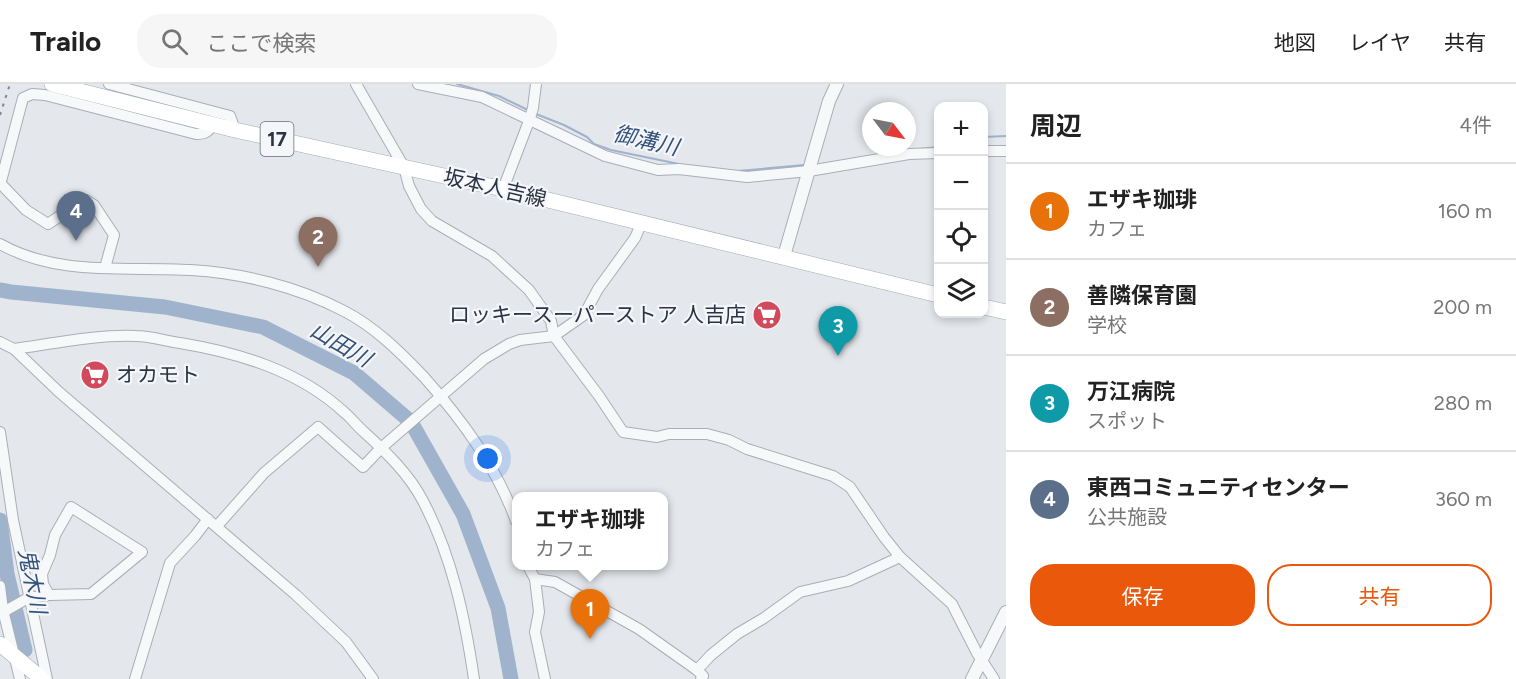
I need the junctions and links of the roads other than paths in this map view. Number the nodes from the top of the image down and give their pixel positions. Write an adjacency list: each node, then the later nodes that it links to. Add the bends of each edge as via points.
1 (52, 84): 8 (main road, 坂本人吉線 / 17)
2 (109, 84): 9 (street, via 230,116)
3 (356, 84): 13 (street)
4 (418, 84): 7 (street, via 482,97)
5 (536, 84): 7 (street)
6 (837, 84): 14 (street)
7 (529, 121): 14 (street, via 605,156 658,170 747,177); 16 (street)
8 (212, 124): 9 (main road, 坂本人吉線 / 17); 15 (street, via 204,134 196,134 32,94 23,98)
9 (235, 130): 13 (main road, 坂本人吉線 / 17)
10 (988, 151): 11 (street)
11 (1006, 151)
12 (934, 153): 14 (street)
13 (404, 167): 16 (main road, 坂本人吉線 / 17); 24 (street, via 409,186 427,216 492,256 518,279 546,313)
14 (809, 171): 19 (street)
15 (0, 184): 20 (street, via 26,210 48,224 82,201 91,202 114,236)
16 (502, 189): 17 (main road, 坂本人吉線 / 17)
17 (641, 224): 19 (main road, 坂本人吉線 / 17); 24 (street, via 584,315)
18 (0, 244): 20 (street, via 48,263)
19 (784, 256): 21 (main road, 坂本人吉線 / 17)
20 (105, 268): 27 (street, via 220,274 252,279 320,300 353,316 396,347)
21 (934, 294)
22 (988, 308): 23 (main road)
23 (1006, 312)
24 (554, 336): 27 (street, via 508,344 484,359); 32 (street, via 623,432 657,437 706,434 833,476 857,495)
25 (0, 342): 26 (street)
26 (14, 349): 29 (street, via 138,336 257,360 330,400); 31 (street)
27 (442, 397): 29 (street); 30 (street, via 486,457)
28 (0, 432): 37 (street)
29 (381, 448): 31 (street, via 363,467 318,427); 49 (street, via 422,499 448,559)
30 (512, 512)
31 (213, 522): 47 (street, via 170,563); 48 (street, via 346,642)
32 (900, 557): 42 (street, via 952,604); 43 (street, via 848,581 800,592 736,634 711,655)
33 (530, 570): 34 (street)
34 (535, 579): 43 (street, via 555,582 639,629); 50 (street, via 539,612 535,632)
35 (0, 586): 38 (street)
36 (49, 596): 36 (street, via 42,574 55,535 70,507 142,552 91,594); 37 (street)
37 (28, 598): 38 (street); 46 (street)
38 (2, 612): 41 (street)
39 (1006, 612): 42 (street)
40 (0, 644): 41 (main road)
41 (15, 657): 44 (street); 45 (main road)
42 (981, 659): 51 (street); 52 (street)
43 (699, 675)
44 (20, 679)
45 (42, 679)
46 (47, 679)
47 (135, 679)
48 (373, 679)
49 (474, 679)
50 (545, 679)
51 (972, 679)
52 (994, 679)

